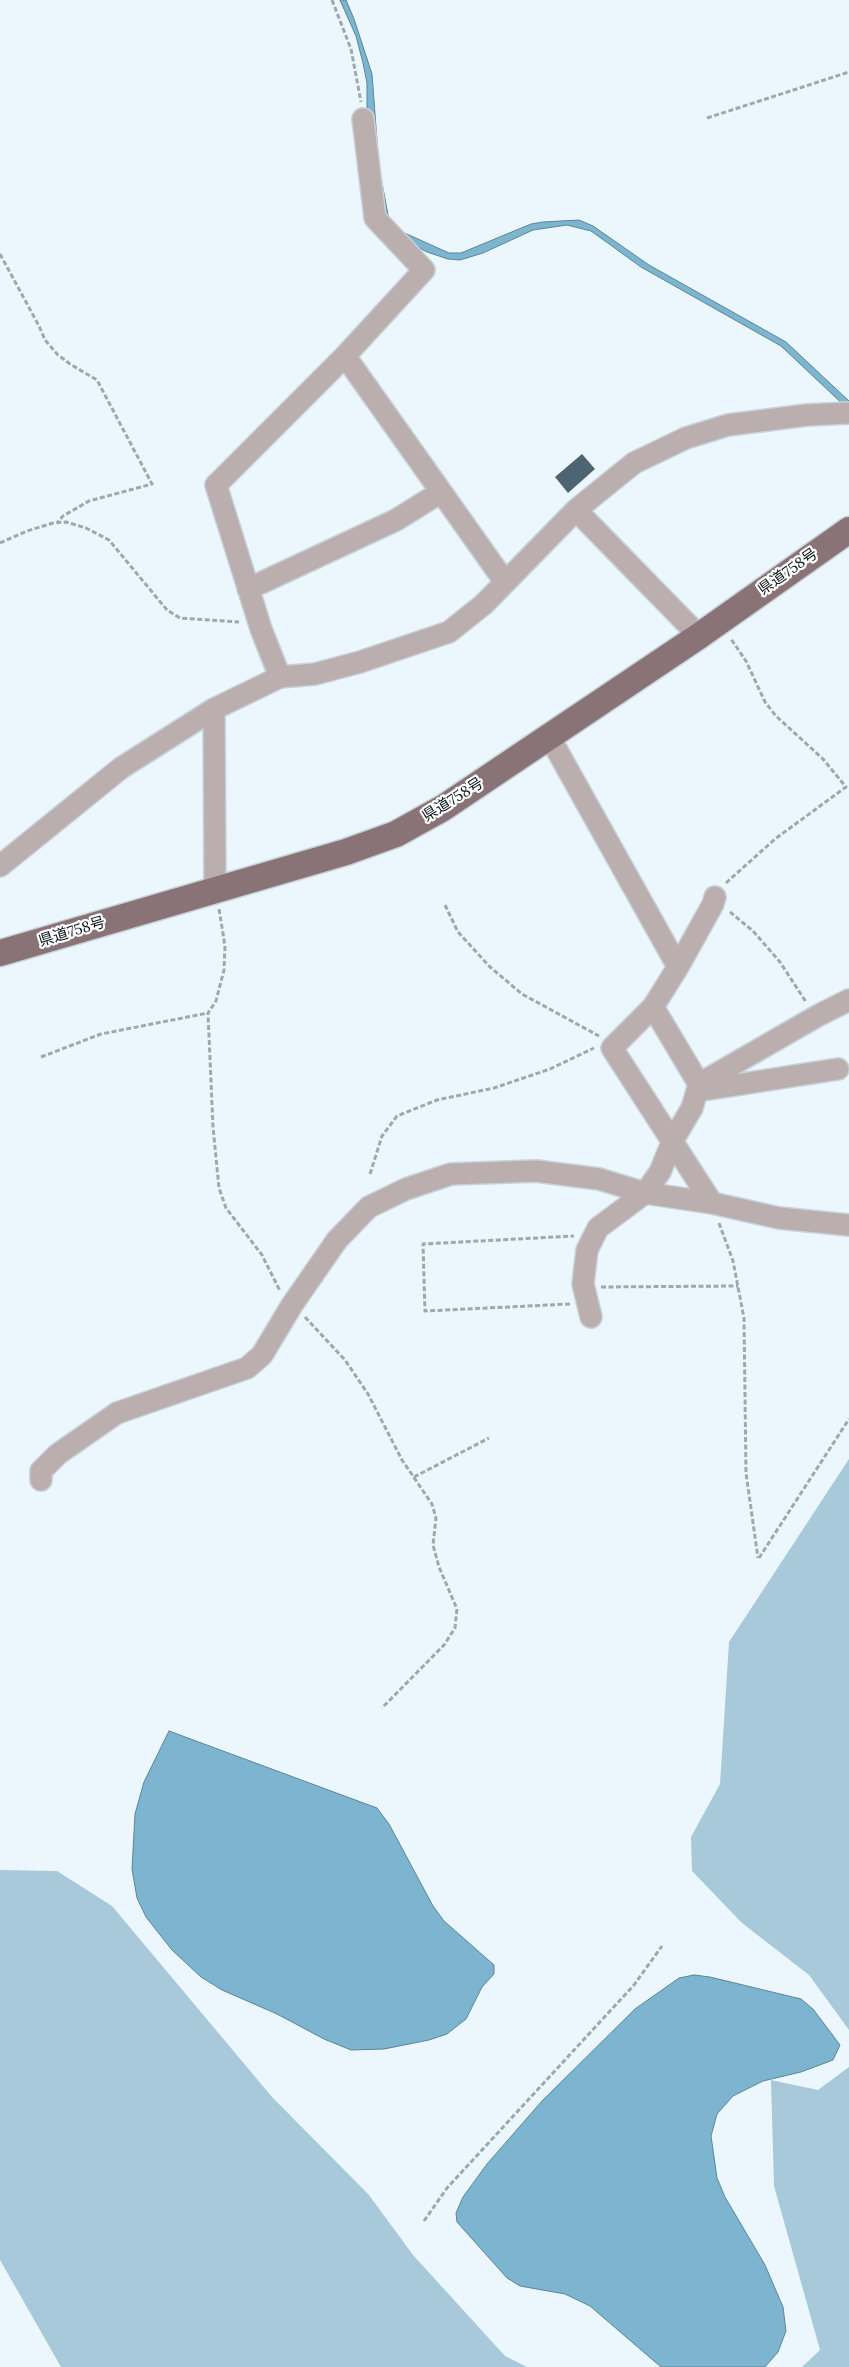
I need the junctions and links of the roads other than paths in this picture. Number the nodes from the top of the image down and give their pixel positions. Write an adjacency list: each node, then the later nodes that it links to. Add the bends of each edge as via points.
1 (364, 119): 2 (street, via 375,218 424,270)
2 (345, 356): 4 (street); 8 (street, via 216,485)
3 (849, 413): 5 (street, via 807,414 728,425 686,438 634,463)
4 (441, 492): 7 (street); 8 (street, via 396,520)
5 (576, 510): 7 (street); 9 (street)
6 (849, 530): 9 (main road, 県道758号)
7 (504, 582): 10 (street, via 484,604 449,632 315,674)
8 (248, 589): 10 (street)
9 (699, 636): 12 (main road, 県道758号)
10 (280, 677): 11 (street)
11 (214, 709): 13 (street, via 122,768); 14 (street)
12 (549, 736): 14 (main road, 県道758号, via 443,808 396,834 346,852); 17 (street)
13 (0, 866)
14 (215, 889): 16 (main road, 県道758号)
15 (714, 901): 17 (street)
16 (0, 953)
17 (678, 967): 19 (street)
18 (849, 1000): 21 (street, via 814,1017)
19 (653, 1007): 21 (street); 22 (street, via 611,1043)
20 (838, 1069): 21 (street)
21 (698, 1088): 22 (street, via 692,1108)
22 (673, 1140): 23 (street, via 660,1172); 24 (street)
23 (645, 1193): 24 (street); 26 (street, via 598,1228 594,1235 587,1250); 27 (street, via 598,1179 536,1170 451,1174 406,1189 369,1207 337,1240 262,1356 247,1368 117,1413 58,1454 41,1471)
24 (712, 1203): 25 (street, via 779,1218)
25 (849, 1225)
26 (588, 1302)
27 (41, 1480)

